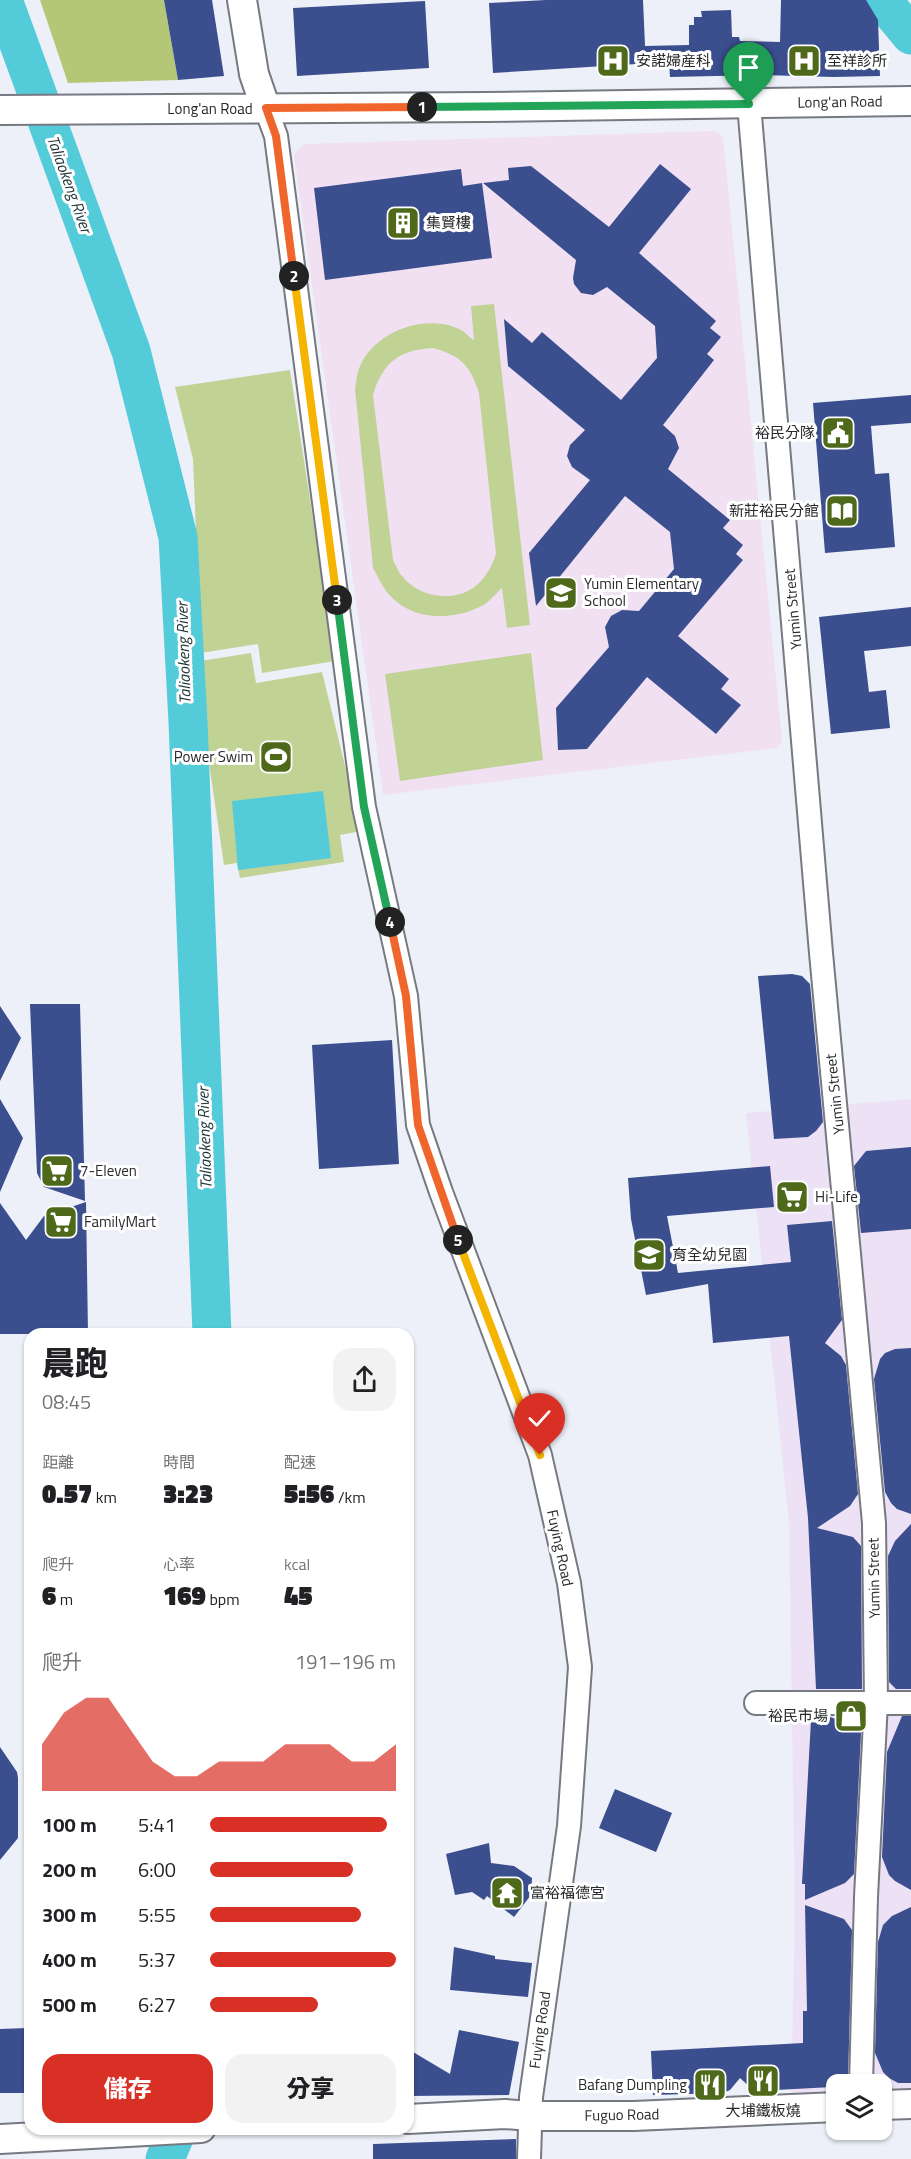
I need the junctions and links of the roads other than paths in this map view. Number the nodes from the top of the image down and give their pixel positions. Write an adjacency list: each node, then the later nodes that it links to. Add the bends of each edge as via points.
1 (242, 0): 4 (street, Fuying Road, via 254,74)
2 (911, 101): 3 (street, Long'an Road)
3 (749, 104): 4 (street, Long'an Road); 7 (street, Yumin Street, via 874,1523)
4 (266, 108): 5 (street, Long'an Road); 13 (street, Fuying Road, via 276,136 364,807 406,996 418,1125 540,1455 569,1583 580,1667 569,1826)
5 (0, 110)
6 (756, 1702): 7 (street)
7 (876, 1702): 8 (street); 9 (street, Yumin Street)
8 (911, 1703)
9 (861, 2074)
10 (911, 2104): 11 (street)
11 (892, 2105)
12 (826, 2108): 13 (street, Fuguo Road)
13 (531, 2116): 14 (street, Fuguo Road); 17 (street, Fuying Road)
14 (414, 2119)
15 (97, 2135): 16 (street)
16 (0, 2139)
17 (529, 2159)

